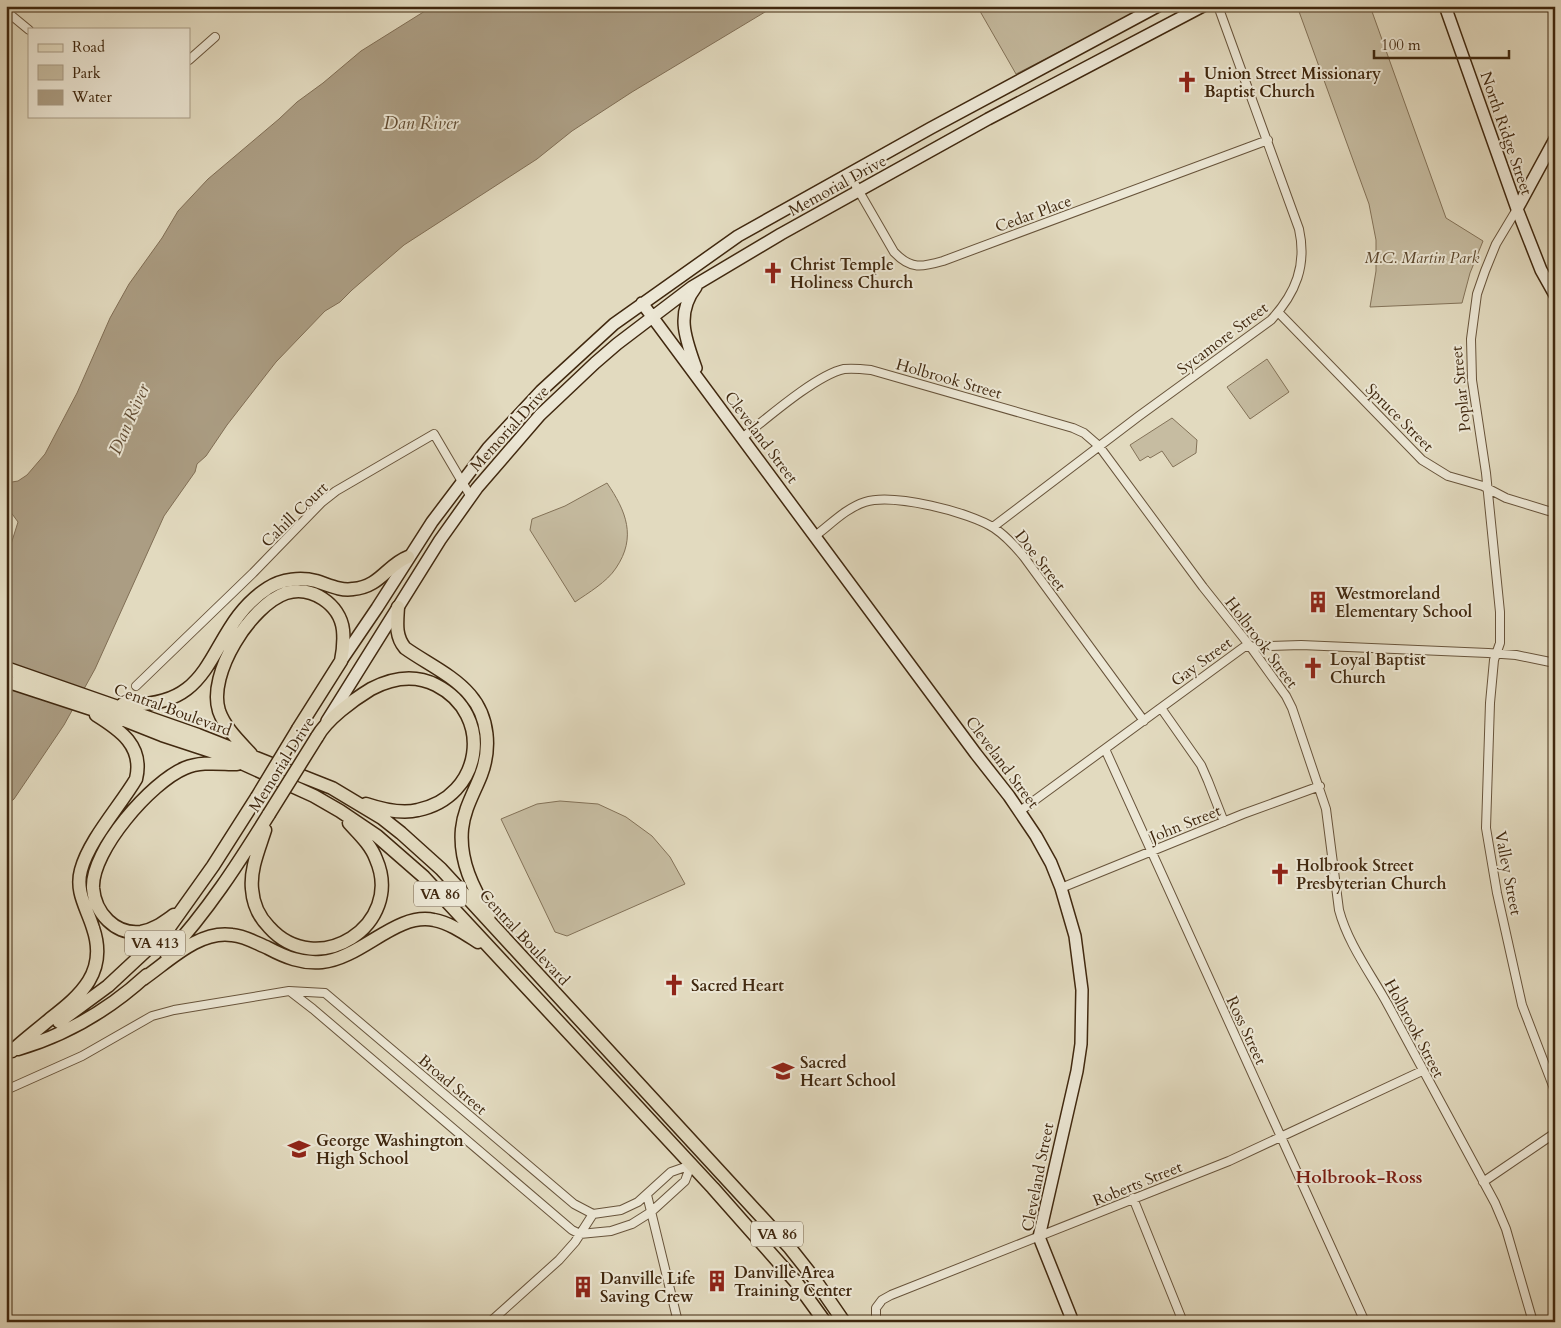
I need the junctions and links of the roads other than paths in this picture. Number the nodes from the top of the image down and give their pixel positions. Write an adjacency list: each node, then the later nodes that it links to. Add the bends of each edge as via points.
1 (1158, 6): 11 (main road, Memorial Drive / VA 413)
2 (1203, 6): 12 (main road, Memorial Drive)
3 (1218, 6): 10 (street, Sycamore Street)
4 (1445, 6): 13 (main road, North Ridge Street)
5 (6, 11): 6 (street)
6 (28, 29)
7 (215, 37): 8 (street)
8 (190, 59)
9 (1555, 139): 13 (main road, Poplar Street)
10 (1268, 140): 12 (street, Cedar Place, via 923,267 905,262 894,252); 17 (street, Sycamore Street, via 1302,243 1300,273)
11 (849, 174): 12 (street, Cedar Place); 16 (main road, Memorial Drive / VA 413, via 738,236)
12 (860, 190): 14 (main road, Memorial Drive)
13 (1517, 209): 15 (main road, North Ridge Street); 23 (street, Poplar Street, via 1496,244 1477,294 1473,316 1471,362)
14 (700, 282): 18 (main road, Memorial Drive); 19 (main road, via 687,302 684,327)
15 (1555, 296)
16 (642, 302): 18 (main road, Cleveland Street); 22 (main road, Memorial Drive / VA 413, via 587,347 541,391)
17 (1278, 312): 21 (street, Sycamore Street); 23 (street, Spruce Street, via 1422,460 1448,476)
18 (653, 316): 19 (main road, Cleveland Street); 24 (main road, Memorial Drive, via 556,399 509,449)
19 (701, 382): 20 (main road, Cleveland Street)
20 (742, 438): 21 (street, Holbrook Street, via 820,379 844,369 858,368 1073,428); 27 (main road, Cleveland Street)
21 (1099, 446): 26 (street, Sycamore Street); 30 (street, Holbrook Street)
22 (462, 481): 24 (street, Cahill Court); 28 (main road, Memorial Drive / VA 413); 36 (street, Cahill Court, via 434,434 336,491)
23 (1488, 488): 25 (street, Spruce Street, via 1506,498); 31 (street, Poplar Street, via 1500,596 1500,643)
24 (471, 497): 29 (main road, Memorial Drive)
25 (1555, 513)
26 (992, 527): 27 (street, Doe Street, via 941,509 888,498 854,506); 40 (street, Doe Street, via 1024,557)
27 (815, 536): 47 (main road, Cleveland Street)
28 (408, 557): 32 (main road, Memorial Drive / VA 413); 37 (main road, via 377,581 355,589 335,588 304,579 271,586 249,604 206,669 186,691 150,704)
29 (398, 607): 41 (main road, Memorial Drive); 53 (main road, via 397,635 400,642 469,694 481,712 486,728 485,764 463,821 462,848 470,878)
30 (1250, 646): 31 (street, Gay Street, via 1301,645); 39 (street, Gay Street, via 1238,650); 44 (street, Holbrook Street, via 1292,708)
31 (1496, 654): 33 (street, Gay Street); 60 (street, Valley Street, via 1486,795 1487,845 1522,1005)
32 (341, 660): 43 (main road, via 343,630 330,605 313,594 303,592 286,593 266,605 231,650 217,688 223,720); 52 (main road, Memorial Drive / VA 413, bridge)
33 (1555, 663)
34 (6, 668): 37 (main road, Central Boulevard)
35 (6, 680): 38 (main road, Central Boulevard)
36 (136, 686)
37 (111, 703): 43 (main road, Central Boulevard)
38 (78, 704): 43 (main road, Central Boulevard / VA 86, via 162,735); 57 (main road, via 123,733 135,751 138,770 136,779 101,832 81,870 80,895 93,926 98,952 92,976 80,995)
39 (1161, 708): 40 (street, Gay Street); 49 (street, via 1201,765)
40 (1144, 721): 42 (street, Gay Street)
41 (320, 732): 45 (main road, via 365,693 403,678 426,681 445,690 460,704 472,727 475,746 471,765 459,786 442,800 417,811 381,808); 48 (main road, Memorial Drive, bridge)
42 (1105, 749): 47 (street, Gay Street); 50 (street, Ross Street)
43 (248, 760): 45 (main road, Central Boulevard, via 332,788); 46 (main road, Central Boulevard / VA 86); 52 (main road, via 198,764 170,776 134,808 97,866 93,888 95,898 102,915 110,923 141,932 157,927)
44 (1320, 786): 49 (street, John Street); 58 (street, Holbrook Street, via 1342,921)
45 (354, 800): 53 (main road, Central Boulevard / VA 86, via 424,852)
46 (340, 811): 48 (main road, via 376,858 381,894 365,927 336,946 316,949 293,945 278,936 265,923 254,902 251,879); 54 (main road, Central Boulevard / VA 86, via 413,866)
47 (1020, 811): 51 (main road, Cleveland Street, via 1051,863)
48 (270, 814): 55 (main road, Memorial Drive, via 208,907 187,934)
49 (1224, 822): 50 (street, John Street)
50 (1151, 852): 51 (street, John Street); 62 (street, Ross Street)
51 (1061, 888): 70 (main road, Cleveland Street, via 1073,927 1079,963 1080,1044 1077,1071)
52 (183, 910): 57 (main road, Memorial Drive / VA 413, via 166,932 108,986 52,1028)
53 (498, 932): 74 (main road, Central Boulevard / VA 86, via 790,1248)
54 (493, 952): 55 (main road, via 454,927 433,920 407,922 352,954 322,962 299,961 242,937 222,934 201,938); 63 (main road, Central Boulevard / VA 86)
55 (143, 979): 57 (main road, Memorial Drive, via 74,1026)
56 (289, 991): 59 (street, Broad Street, via 152,1016 82,1056); 68 (street, Broad Street, via 325,993 574,1204); 69 (street, Broad Street)
57 (9, 1052)
58 (1422, 1071): 62 (street, Roberts Street); 64 (street, Holbrook Street)
59 (6, 1090)
60 (1555, 1091)
61 (1555, 1133): 64 (street)
62 (1281, 1137): 66 (street, Roberts Street); 78 (street, Ross Street)
63 (691, 1165): 65 (street, via 671,1172); 67 (street, via 686,1181); 73 (main road, Central Boulevard / VA 86, via 778,1260)
64 (1483, 1182): 79 (street, Holbrook Street, via 1506,1230)
65 (646, 1195): 67 (street); 68 (street, via 620,1210)
66 (1133, 1198): 70 (street, Roberts Street); 77 (street)
67 (651, 1212): 69 (street, via 632,1224 611,1231); 72 (street)
68 (593, 1214): 69 (street)
69 (580, 1234): 71 (street, via 559,1260)
70 (1039, 1237): 75 (street, Roberts Street, via 891,1295 876,1308); 76 (main road, Cleveland Street)
71 (490, 1322)
72 (678, 1322)
73 (825, 1322)
74 (844, 1322)
75 (880, 1322)
76 (1073, 1322)
77 (1184, 1322)
78 (1365, 1322)
79 (1533, 1322)

